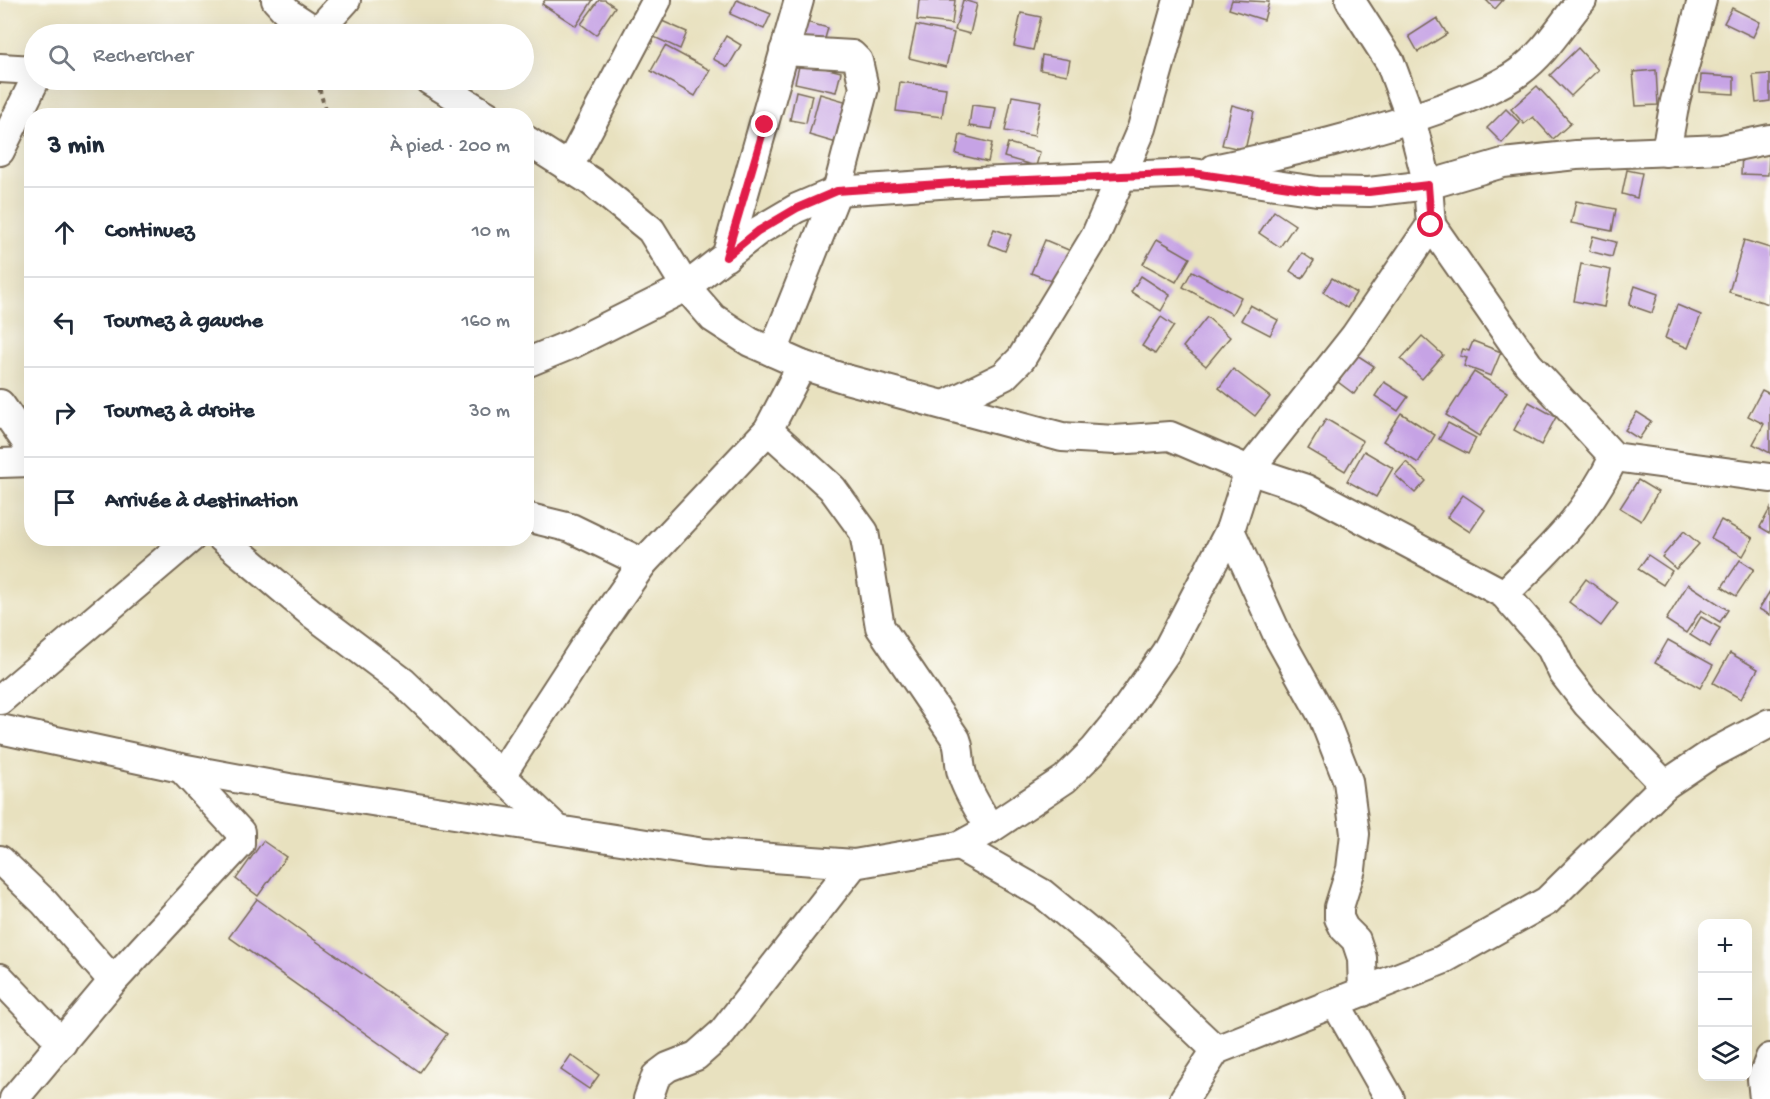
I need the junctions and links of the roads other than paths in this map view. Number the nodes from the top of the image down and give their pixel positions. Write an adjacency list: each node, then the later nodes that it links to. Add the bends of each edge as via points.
1 (276, 0): 9 (street)
2 (346, 0): 10 (street)
3 (657, 0): 22 (street)
4 (799, 0): 11 (street)
5 (1178, 0): 24 (street, via 1142,128)
6 (1350, 0): 17 (street, via 1390,62)
7 (1582, 0): 17 (street, via 1549,46 1518,73 1482,93)
8 (1702, 0): 21 (street)
9 (304, 24)
10 (326, 24)
11 (784, 51): 26 (street, via 852,55 858,62 864,88); 28 (street)
12 (0, 68): 13 (street)
13 (24, 69)
14 (30, 90): 20 (street)
15 (445, 90): 16 (street)
16 (475, 108)
17 (1411, 119): 23 (street, via 1299,151); 25 (street)
18 (1770, 139): 21 (street, via 1722,149)
19 (534, 146): 22 (street)
20 (0, 151)
21 (1666, 152): 25 (street, via 1576,155 1503,164)
22 (568, 168): 29 (street, via 592,182 651,230)
23 (1193, 173): 24 (street); 25 (street, via 1317,191 1369,192)
24 (1120, 176): 26 (street); 34 (street, via 1095,237 1020,359 1004,376)
25 (1428, 185): 27 (street)
26 (837, 191): 28 (street, via 768,225); 30 (street)
27 (1431, 225): 37 (street, via 1527,364); 40 (street, via 1355,336)
28 (726, 257): 29 (street)
29 (686, 287): 30 (street, via 713,318); 31 (street)
30 (773, 352): 32 (street)
31 (534, 360)
32 (802, 365): 34 (street); 35 (street)
33 (0, 404): 36 (street)
34 (947, 404): 40 (street, via 1062,437 1115,440 1170,436)
35 (768, 430): 46 (street); 55 (street, via 832,488 864,532 880,627 956,739 964,780)
36 (24, 438)
37 (1614, 457): 41 (street); 47 (street, via 1598,490 1574,523)
38 (24, 462): 39 (street)
39 (0, 463)
40 (1249, 470): 43 (street); 47 (street, via 1306,489)
41 (1770, 478)
42 (534, 519): 46 (street, via 571,528)
43 (1230, 530): 55 (street, via 1166,652 1094,750 1065,779); 61 (street, via 1278,636 1323,717 1348,782 1355,834 1339,918 1359,949)
44 (182, 546): 48 (street)
45 (232, 546): 52 (street, via 403,682)
46 (643, 563): 52 (street)
47 (1504, 594): 53 (street, via 1551,648 1563,673 1587,704)
48 (0, 700)
49 (1770, 723): 53 (street, via 1711,754)
50 (0, 729): 51 (street)
51 (181, 768): 54 (street, via 370,802); 60 (street, via 240,832 240,844)
52 (501, 775): 54 (street)
53 (1665, 785): 61 (street, via 1547,901 1442,960)
54 (556, 828): 58 (street, via 704,853)
55 (990, 829): 56 (street)
56 (959, 846): 58 (street); 64 (street, via 1043,894 1111,950)
57 (0, 860): 60 (street, via 44,902)
58 (854, 864): 67 (street, via 722,1033 696,1056 656,1076)
59 (0, 978): 63 (street)
60 (113, 981): 63 (street)
61 (1363, 992): 62 (street)
62 (1336, 1004): 64 (street); 69 (street)
63 (62, 1043): 66 (street)
64 (1216, 1050): 68 (street)
65 (1770, 1058): 70 (street, via 1762,1079)
66 (14, 1099)
67 (648, 1099)
68 (1184, 1099)
69 (1390, 1099)
70 (1764, 1099)

